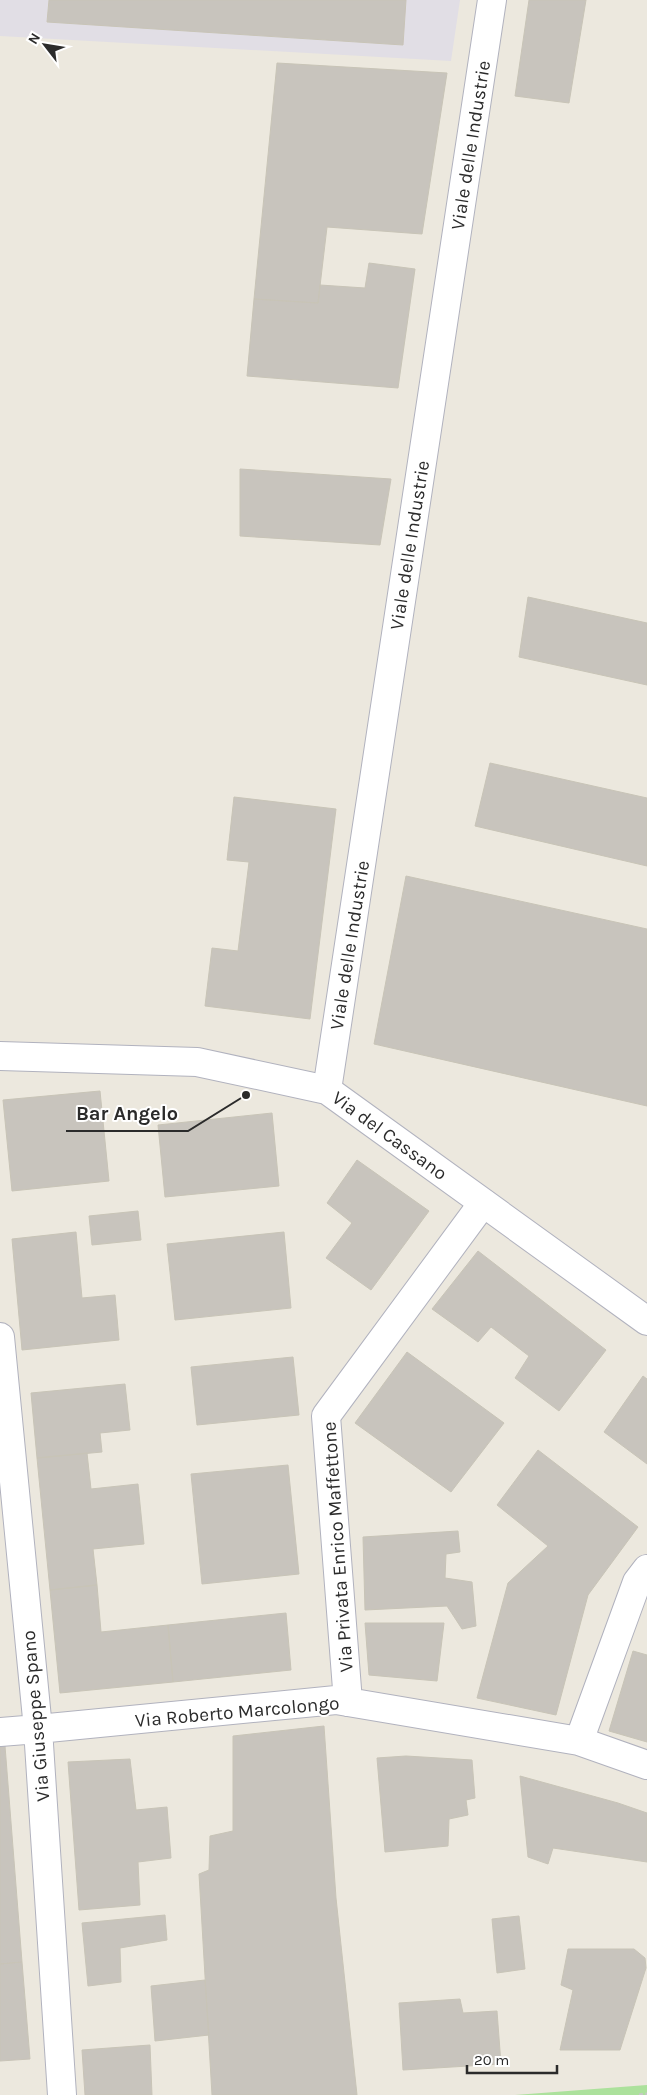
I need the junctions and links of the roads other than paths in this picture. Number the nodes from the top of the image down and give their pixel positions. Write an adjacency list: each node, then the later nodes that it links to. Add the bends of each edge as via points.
1 (492, 0): 3 (street, Viale delle Industrie)
2 (0, 1056): 3 (street, Via del Cassano, via 197,1062)
3 (327, 1090): 4 (street, Via del Cassano)
4 (483, 1203): 5 (street, Via del Cassano); 8 (street, Via Privata Enrico Maffettone, via 326,1416)
5 (647, 1321)
6 (0, 1337): 9 (street, Via Giuseppe Spano)
7 (647, 1569): 11 (street, via 637,1582)
8 (348, 1702): 9 (street, Via Roberto Marcolongo, via 336,1700); 11 (street, Via Roberto Marcolongo)
9 (38, 1730): 10 (street, Via Roberto Marcolongo); 13 (street, Via Giuseppe Spano)
10 (0, 1732)
11 (580, 1741): 12 (street, Via Roberto Marcolongo)
12 (647, 1765)
13 (62, 2095)

